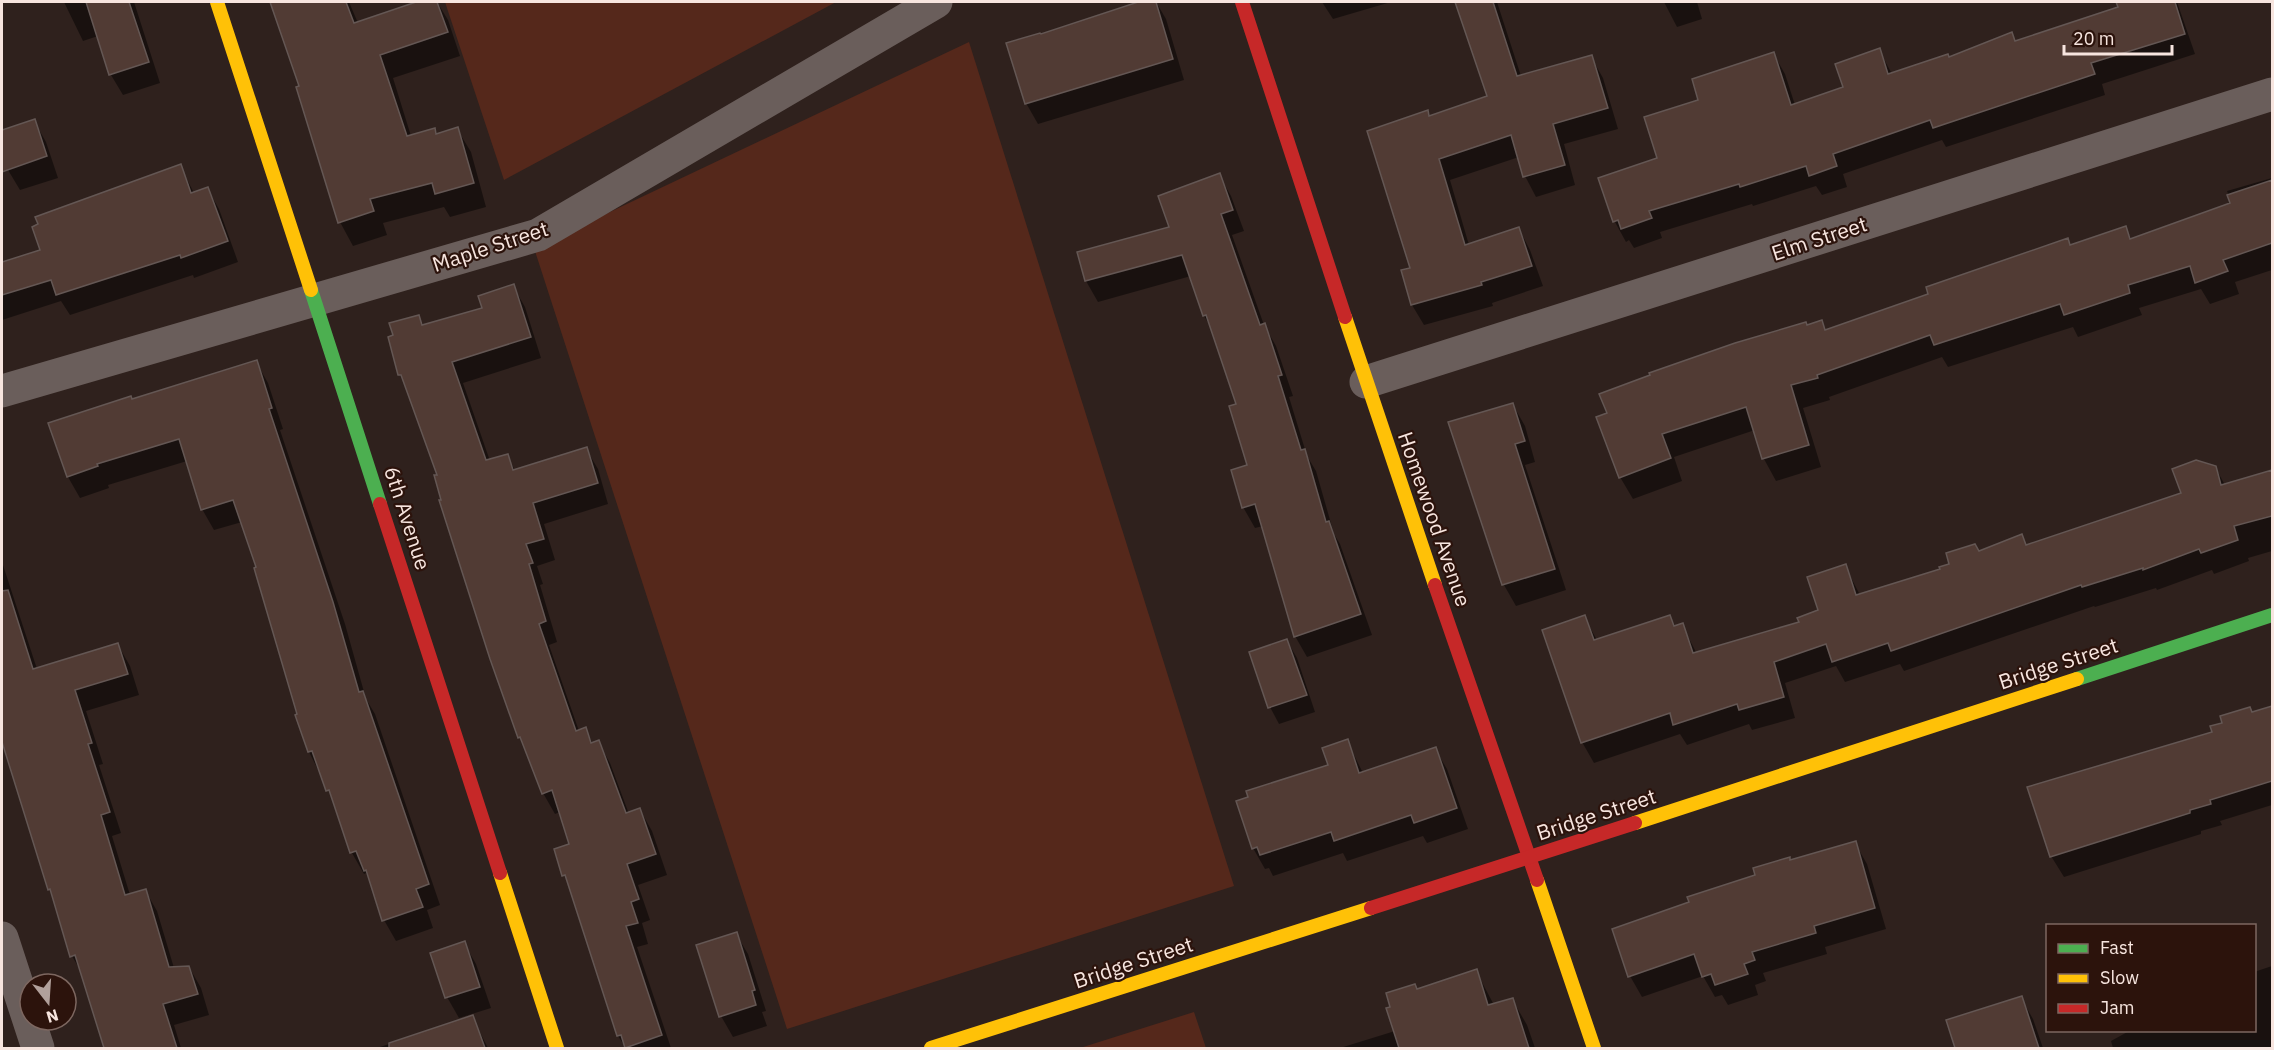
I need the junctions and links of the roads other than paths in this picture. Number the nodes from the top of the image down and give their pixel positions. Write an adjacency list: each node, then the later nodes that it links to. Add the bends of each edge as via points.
1 (217, 2): 5 (street, 6th Avenue)
2 (936, 2): 5 (street, Maple Street, via 538,235)
3 (1242, 2): 6 (street, Homewood Avenue)
4 (2272, 94): 6 (street, Elm Street)
5 (315, 300): 7 (street, Maple Street); 12 (street, 6th Avenue)
6 (1366, 382): 9 (street, Homewood Avenue)
7 (2, 391)
8 (2272, 615): 9 (street, Bridge Street)
9 (1529, 858): 13 (street, Bridge Street); 14 (street, Homewood Avenue)
10 (2, 938): 11 (street)
11 (38, 1048)
12 (557, 1048)
13 (931, 1048)
14 (1594, 1048)

